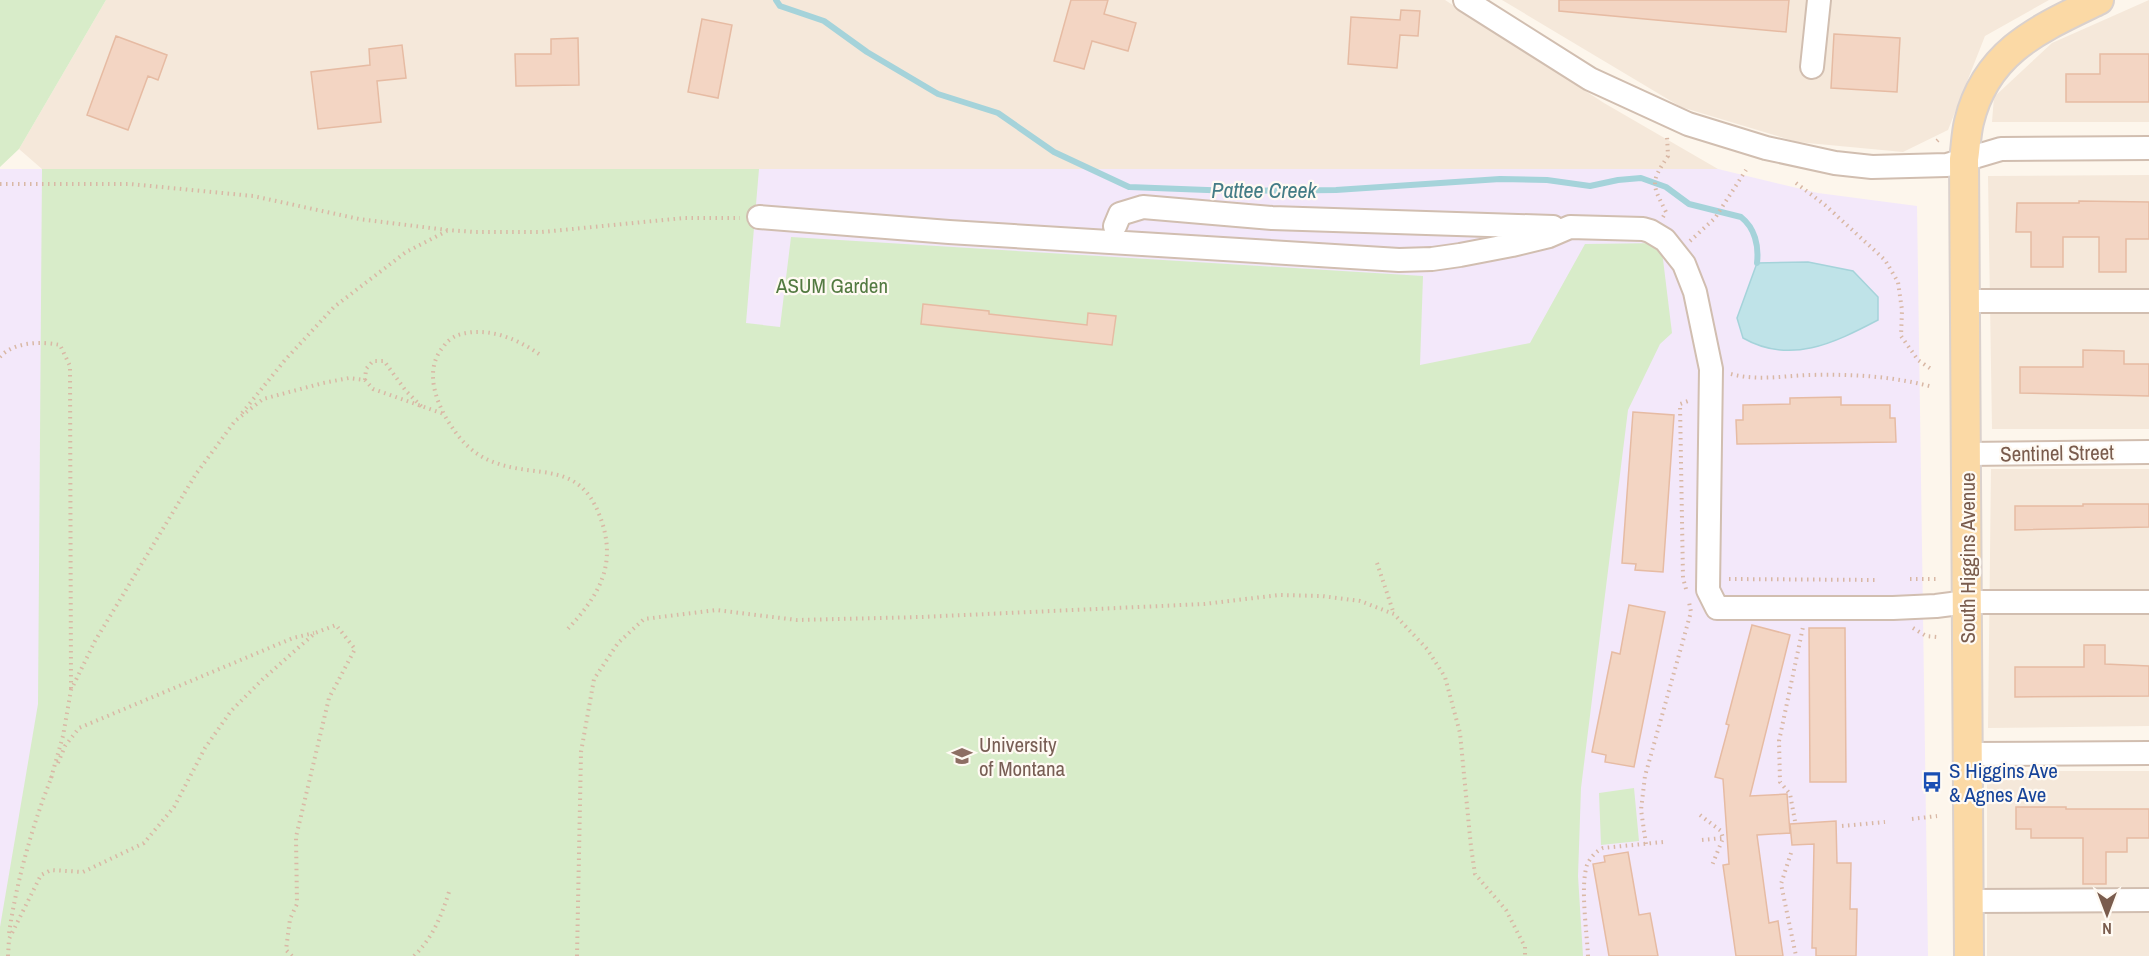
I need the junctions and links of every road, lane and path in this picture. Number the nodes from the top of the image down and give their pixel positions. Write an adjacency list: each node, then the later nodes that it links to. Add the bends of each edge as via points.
1 (1465, 0): 7 (street, via 1590,79 1688,124 1766,148 1835,163 1934,167)
2 (1819, 0): 4 (street)
3 (2099, 0): 7 (main road, South Higgins Avenue, via 2030,35 1999,63 1977,96)
4 (1812, 67)
5 (1666, 135): 14 (path, via 1668,156 1655,175 1655,191 1666,212)
6 (2149, 148): 7 (street, via 2001,149)
7 (1964, 159): 17 (main road, South Higgins Avenue)
8 (1746, 170): 16 (path, via 1715,218)
9 (1796, 183): 22 (path, via 1885,260 1898,282 1901,336 1918,360)
10 (0, 184): 15 (path, via 130,184 253,196 359,219)
11 (759, 218): 13 (street, via 1399,260 1460,255 1549,236); 15 (path, via 684,218 542,232)
12 (1115, 226): 13 (street, via 1120,214 1143,207 1272,218)
13 (1570, 227): 14 (street)
14 (1642, 229): 16 (street, via 1665,240)
15 (447, 230): 28 (path, via 406,252 334,307)
16 (1675, 252): 21 (street, via 1695,292)
17 (1965, 301): 18 (street); 30 (main road, South Higgins Avenue)
18 (2149, 301)
19 (539, 354): 27 (path, via 502,335 456,335 440,350 434,366 433,380)
20 (0, 357): 46 (path, via 7,350 42,342 60,345 70,366)
21 (1711, 369): 24 (path, via 1754,378 1874,376); 39 (street, via 1708,590 1717,608 1893,608)
22 (1931, 369)
23 (365, 380): 26 (path, via 373,389); 26 (path, via 366,369 373,361 384,361); 28 (path, via 349,378 263,399)
24 (1933, 387)
25 (1680, 404): 36 (path)
26 (423, 408): 27 (path)
27 (444, 414): 43 (path, via 467,446 481,457 498,464 556,473 584,488 599,513 606,539 603,580 585,611)
28 (235, 421): 46 (path, via 196,474 95,641)
29 (2149, 453): 30 (street, Sentinel Street)
30 (1966, 454): 39 (main road, South Higgins Avenue)
31 (1377, 563): 40 (path)
32 (1722, 579): 35 (path)
33 (1910, 579): 34 (path)
34 (1937, 579)
35 (1878, 580)
36 (1686, 589)
37 (1689, 600): 59 (path, via 1691,612 1645,776 1641,810)
38 (2149, 602): 39 (street)
39 (1967, 603): 48 (main road, South Higgins Avenue)
40 (1394, 614): 69 (path, via 1360,601 1280,595 1204,604 921,617 797,620 716,610 644,619 618,643 594,679 581,752); 70 (path, via 1427,649 1445,677 1460,733 1475,874 1506,910 1525,947)
41 (1804, 623): 53 (path, via 1779,741 1780,782 1790,794)
42 (1912, 628): 45 (path)
43 (565, 632)
44 (315, 633): 49 (path, via 293,638 79,728 65,746); 65 (path, via 231,711 205,748 174,807 144,843 82,872 51,870 41,875); 67 (path, via 336,625 355,649 330,698 296,837 297,904 290,919 286,950)
45 (1937, 637)
46 (71, 690): 49 (path)
47 (2149, 753): 48 (street)
48 (1968, 754): 64 (main road, South Higgins Avenue)
49 (51, 778): 65 (path, via 33,830)
50 (1700, 815): 56 (path, via 1721,831)
51 (1937, 816): 52 (path)
52 (1912, 819)
53 (1795, 821)
54 (1885, 822): 55 (path)
55 (1842, 825)
56 (1723, 838): 57 (path); 61 (path)
57 (1702, 840)
58 (1663, 842): 59 (path)
59 (1646, 844): 71 (path, via 1603,848 1587,864 1584,882)
60 (1791, 853): 72 (path, via 1781,884)
61 (1711, 868)
62 (450, 891): 68 (path, via 440,919)
63 (2149, 900): 64 (street)
64 (1969, 901): 73 (main road, South Higgins Avenue)
65 (9, 939): 66 (path)
66 (8, 956)
67 (292, 956)
68 (414, 956)
69 (577, 956)
70 (1525, 956)
71 (1588, 956)
72 (1796, 956)
73 (1969, 956)

